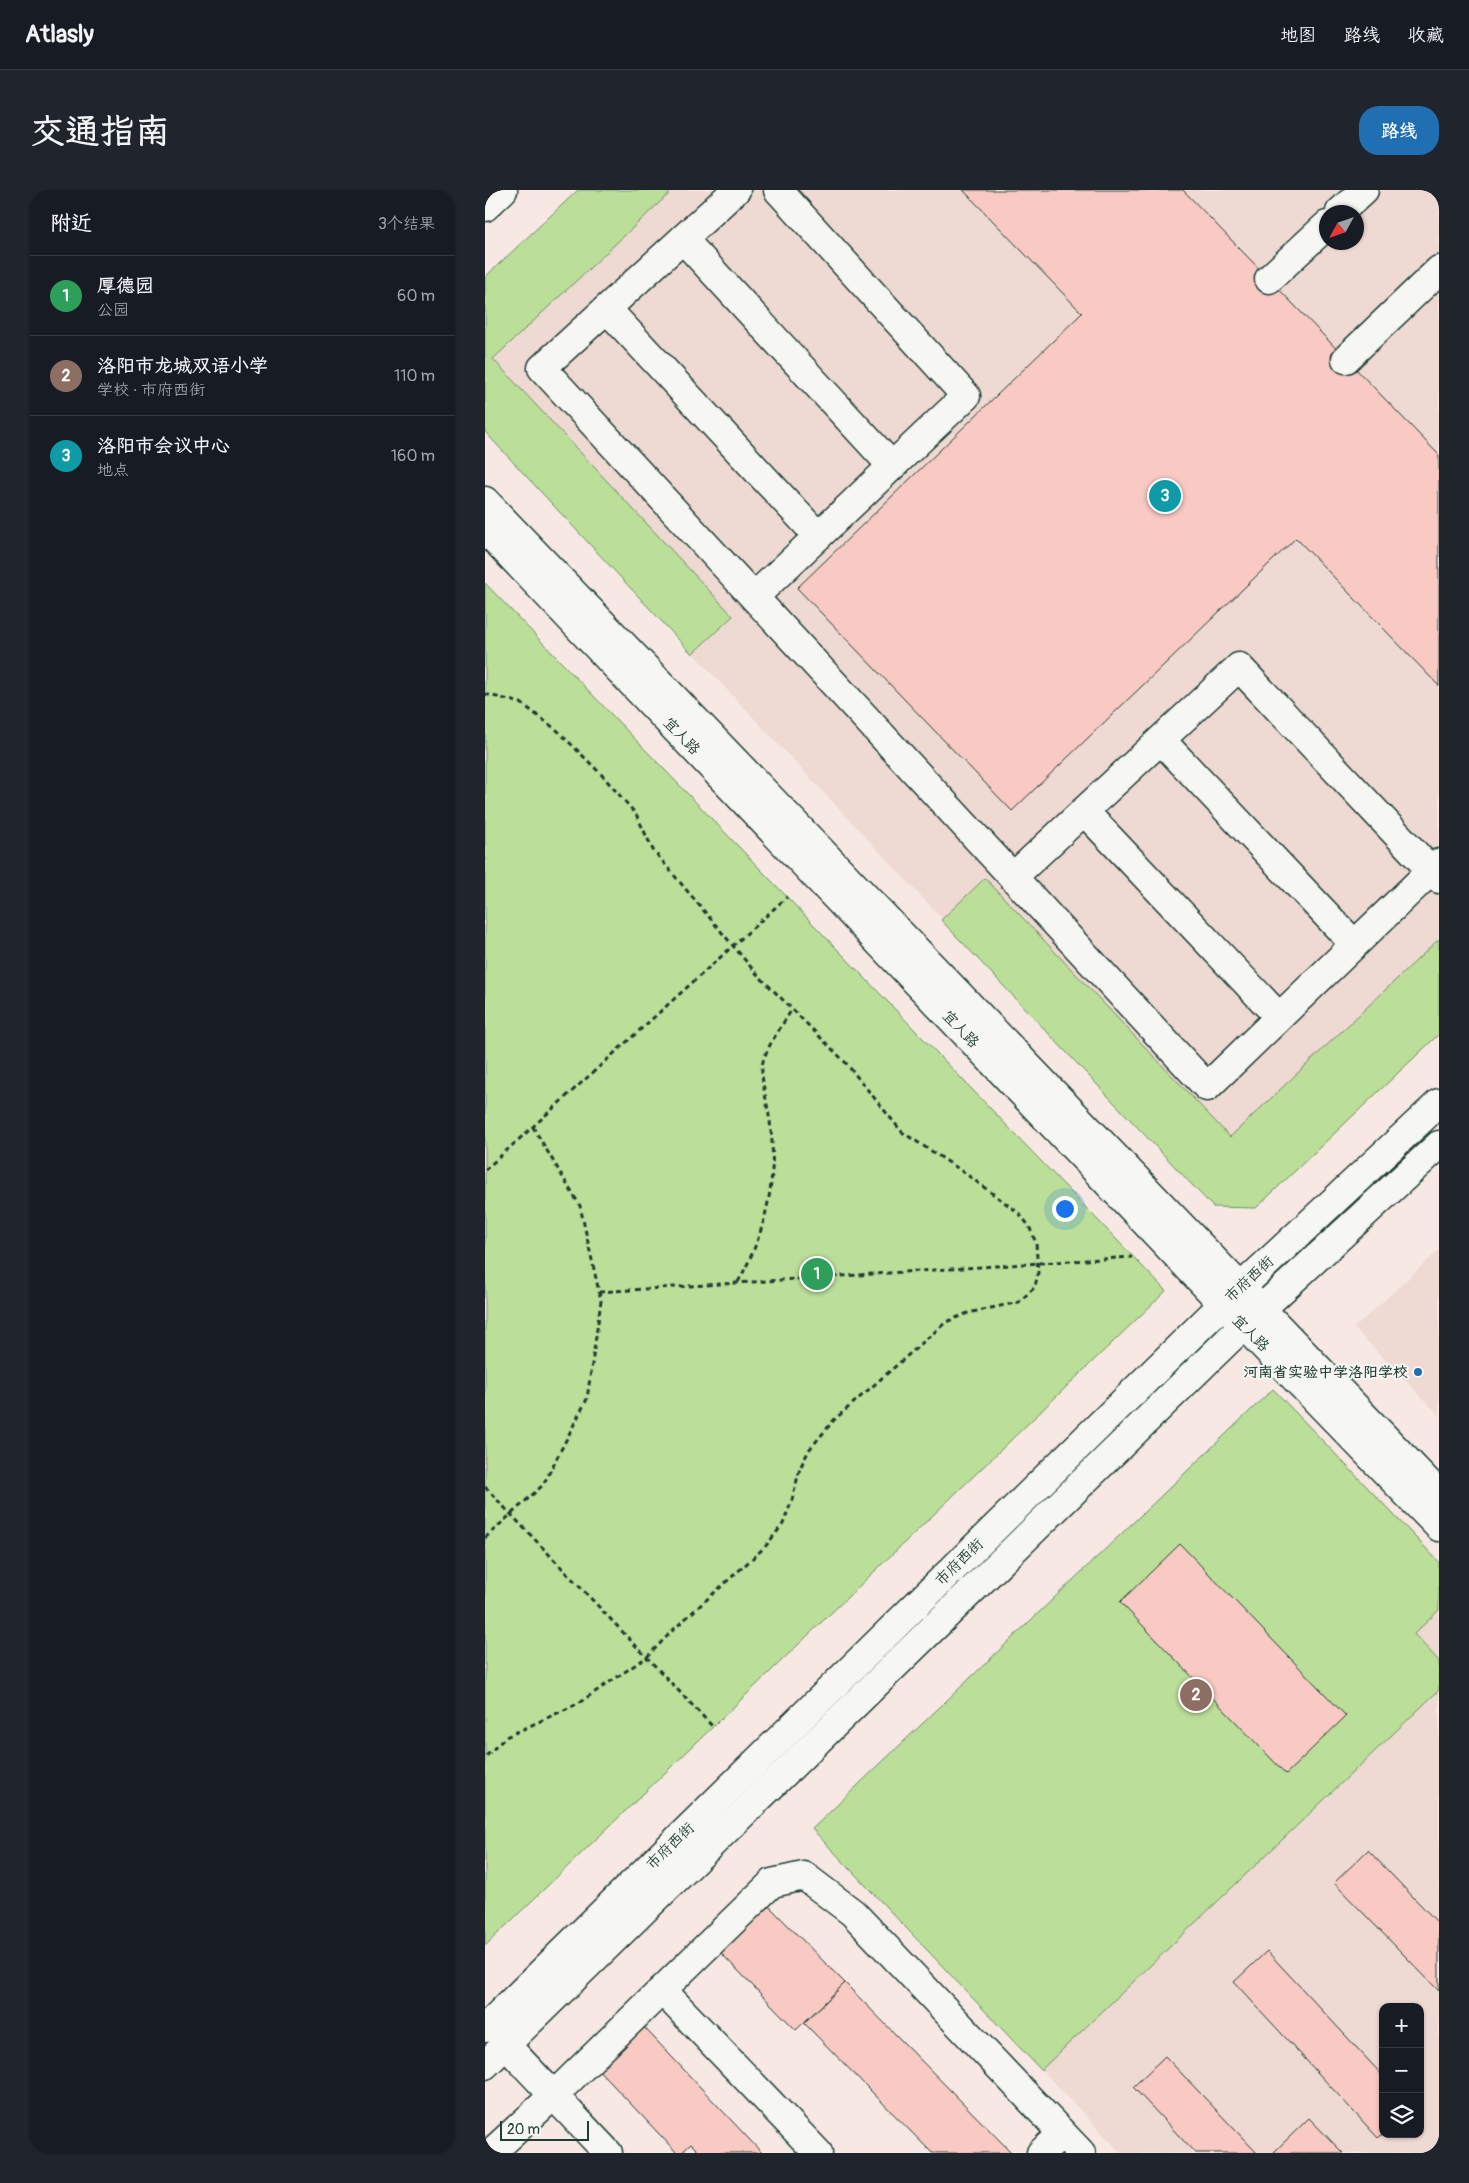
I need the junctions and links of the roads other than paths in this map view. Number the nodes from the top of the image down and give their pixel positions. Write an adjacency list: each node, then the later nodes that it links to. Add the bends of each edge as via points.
1 (503, 190): 6 (street)
2 (736, 190): 8 (street)
3 (778, 190): 13 (street, via 966,396)
4 (1364, 190): 5 (street)
5 (1348, 205)
6 (485, 207)
7 (1319, 232): 10 (street)
8 (683, 239): 11 (street); 13 (street)
9 (1439, 270): 12 (street)
10 (1269, 279)
11 (607, 309): 16 (street); 17 (street, via 542,368)
12 (1346, 359)
13 (892, 466): 16 (street)
14 (485, 501): 26 (street, 宜人路)
15 (485, 530): 26 (street, 宜人路)
16 (818, 536): 17 (street)
17 (754, 597): 21 (street)
18 (1161, 740): 19 (street); 20 (street, via 1239,667); 22 (street)
19 (1085, 811): 21 (street); 23 (street)
20 (1436, 871): 22 (street)
21 (1013, 877): 23 (street, via 1207,1087)
22 (1354, 944): 23 (street)
23 (1279, 1017)
24 (1439, 1103): 26 (street, 市府西街)
25 (1439, 1145): 27 (street, 市府西街)
26 (1231, 1296): 27 (street, 宜人路); 31 (street, 市府西街)
27 (1253, 1316): 28 (street, 宜人路); 29 (street, 宜人路); 32 (street, 市府西街)
28 (1439, 1494)
29 (1439, 1527)
30 (662, 1990): 34 (street); 35 (street, via 772,1883 804,1876 853,1913); 38 (street)
31 (485, 2028)
32 (506, 2044): 33 (street, 市府西街); 34 (street)
33 (485, 2065)
34 (555, 2094): 36 (street); 37 (street)
35 (1062, 2133): 39 (street); 40 (street)
36 (491, 2153)
37 (608, 2153)
38 (818, 2153)
39 (1041, 2153)
40 (1081, 2153)

